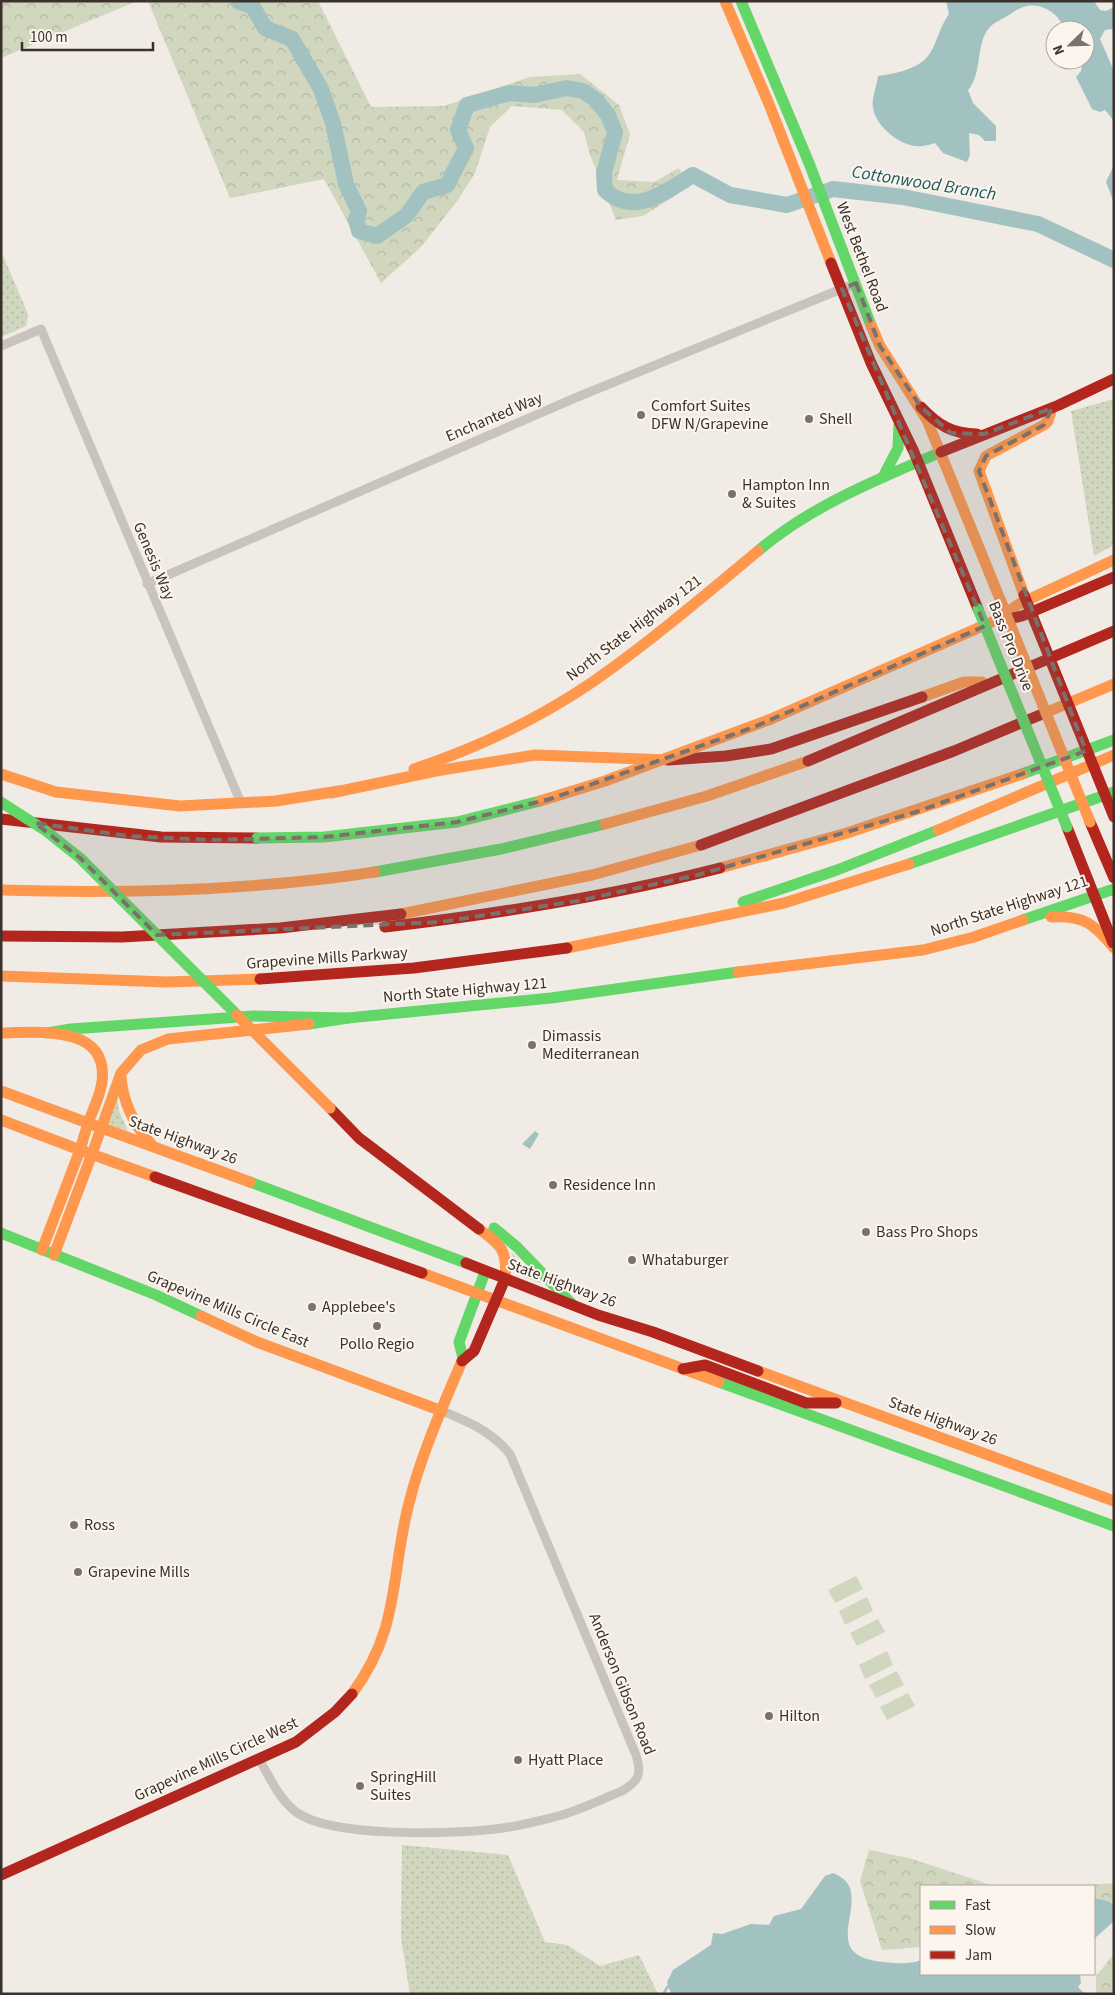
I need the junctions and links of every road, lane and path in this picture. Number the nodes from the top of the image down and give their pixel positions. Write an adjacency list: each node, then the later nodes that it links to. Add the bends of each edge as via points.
1 (725, 1): 4 (main road, West Bethel Road)
2 (741, 1): 3 (main road, West Bethel Road)
3 (856, 283): 4 (street, Enchanted Way); 10 (main road, West Bethel Road, via 880,346)
4 (842, 289): 6 (main road, West Bethel Road); 18 (street, Enchanted Way, via 574,398)
5 (1, 346): 18 (street, Genesis Way, via 41,329)
6 (871, 363): 11 (main road, Bass Pro Drive)
7 (1114, 380): 9 (main road)
8 (1114, 392): 9 (main road)
9 (1055, 406): 12 (main road, North State Highway 121); 32 (main road, bridge, via 1044,425 986,456 978,471 1024,595)
10 (921, 407): 12 (main road, via 951,433); 13 (main road, Bass Pro Drive)
11 (900, 421): 14 (main road, Bass Pro Drive); 15 (main road, via 898,448)
12 (984, 434): 13 (main road, North State Highway 121)
13 (941, 452): 14 (main road, North State Highway 121); 34 (main road, Bass Pro Drive, bridge)
14 (918, 462): 15 (main road, North State Highway 121); 37 (main road, Bass Pro Drive, bridge)
15 (883, 477): 29 (main road, North State Highway 121, via 838,497 782,530 708,593 594,681 528,720 454,755)
16 (1114, 560): 19 (main road, via 1019,604)
17 (1114, 577): 19 (main road, via 1022,616)
18 (147, 584): 31 (street, Genesis Way)
19 (994, 621): 33 (main road, bridge, via 771,719 596,784 457,822 324,837 213,840 129,836)
20 (1114, 631): 21 (main road)
21 (992, 682): 29 (main road, via 964,682 771,749 664,760 535,755 454,767); 36 (main road, via 758,780 648,815 466,858 375,873 250,886 155,892)
22 (1114, 684): 24 (main road)
23 (1114, 693): 24 (main road)
24 (1077, 700): 39 (main road, via 954,751 702,844 592,875 508,894 413,913)
25 (1114, 740): 39 (main road, via 916,812 698,875 577,901 441,922 365,928)
26 (1114, 755): 40 (main road, via 854,862 761,896)
27 (1, 774): 31 (main road, North State Highway 121, via 56,792 180,806)
28 (1114, 792): 40 (main road, via 940,855 802,897)
29 (331, 793): 31 (main road, North State Highway 121)
30 (1, 802): 55 (main road, bridge, via 46,830 80,858 360,1138)
31 (241, 803)
32 (1114, 817)
33 (2, 819)
34 (1114, 878)
35 (1114, 889): 37 (main road, North State Highway 121)
36 (1, 890)
37 (1095, 896): 38 (main road, North State Highway 121); 42 (main road, Bass Pro Drive)
38 (1032, 919): 42 (main road, via 1083,918); 44 (main road, North State Highway 121, via 922,950 883,956 812,962 551,998)
39 (316, 925): 41 (main road, via 122,937)
40 (652, 930): 43 (main road, Grapevine Mills Parkway, via 580,946 414,968 319,976 167,982)
41 (1, 936)
42 (1114, 946)
43 (1, 976)
44 (348, 1018): 46 (main road, via 253,1016); 47 (main road, via 168,1039 141,1050)
45 (1, 1033): 46 (main road)
46 (47, 1033): 50 (main road, via 78,1038 91,1046 100,1060 102,1083)
47 (121, 1073): 51 (main road); 52 (main road, via 121,1089 128,1112 139,1132)
48 (1, 1091): 50 (main road, State Highway 26)
49 (1, 1120): 53 (main road)
50 (88, 1123): 51 (main road, State Highway 26); 53 (main road)
51 (101, 1127): 52 (main road, State Highway 26); 54 (main road)
52 (154, 1147): 59 (main road, State Highway 26)
53 (80, 1150): 54 (main road); 57 (main road)
54 (92, 1154): 58 (main road); 61 (main road)
55 (434, 1193): 60 (main road, via 499,1244 507,1260); 63 (main road, via 507,1238)
56 (1, 1233): 57 (main road, Grapevine Mills Circle East)
57 (42, 1250): 58 (main road, Grapevine Mills Circle East)
58 (54, 1255): 69 (main road, Grapevine Mills Circle East, via 156,1295 257,1342)
59 (485, 1272): 60 (main road, State Highway 26); 61 (main road)
60 (505, 1279): 62 (main road); 63 (main road, State Highway 26)
61 (477, 1294): 62 (main road); 66 (main road, via 459,1342)
62 (496, 1301): 64 (main road); 66 (main road, via 474,1351)
63 (573, 1305): 65 (main road, State Highway 26)
64 (593, 1337): 65 (main road, via 619,1338 671,1354); 67 (main road)
65 (682, 1343): 68 (main road, State Highway 26)
66 (464, 1358): 69 (main road, Grapevine Mills Circle West)
67 (683, 1370): 68 (main road, via 705,1365 806,1403); 72 (main road)
68 (843, 1402): 70 (main road, State Highway 26)
69 (442, 1411): 74 (main road, Grapevine Mills Circle West, via 409,1500 395,1592 384,1635 369,1672 316,1729); 74 (street, Anderson Gibson Road, via 479,1426 510,1454 636,1755 640,1768 638,1778 622,1791 560,1815 497,1829 458,1832 381,1830 319,1822 296,1812 281,1796)
70 (1081, 1489): 71 (main road, State Highway 26); 72 (main road)
71 (1114, 1501)
72 (1074, 1511): 73 (main road)
73 (1114, 1526)
74 (259, 1759): 75 (main road, Grapevine Mills Circle West)
75 (1, 1875)

